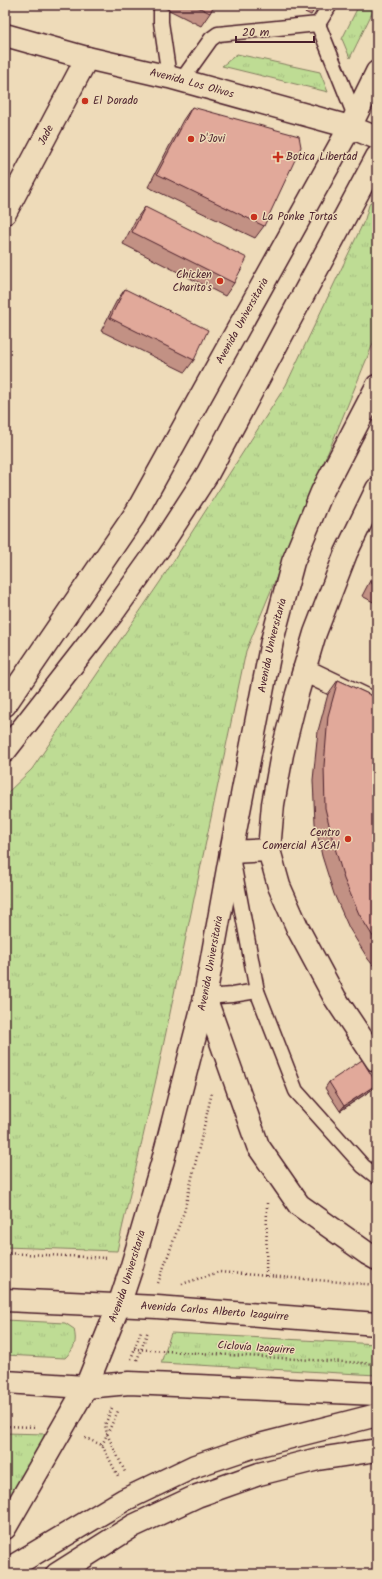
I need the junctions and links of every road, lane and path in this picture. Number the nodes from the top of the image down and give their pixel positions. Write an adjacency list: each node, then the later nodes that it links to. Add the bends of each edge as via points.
1 (162, 5): 7 (lane, via 162,22)
2 (330, 5): 3 (lane)
3 (318, 24): 7 (lane, via 218,34); 8 (lane)
4 (5, 35): 5 (main road, Avenida Los Olivos)
5 (87, 58): 7 (main road, Avenida Los Olivos); 11 (main road, Jade)
6 (377, 72): 8 (main road, Avenida Universitaria)
7 (175, 79): 8 (main road, Avenida Los Olivos)
8 (352, 121): 9 (main road, Avenida Los Olivos); 15 (main road, Avenida Universitaria, via 136,513)
9 (377, 138)
10 (377, 157): 17 (main road, via 208,474 112,614)
11 (5, 213)
12 (377, 386): 19 (main road, Avenida Universitaria, via 322,492 294,562 272,641)
13 (377, 489): 14 (main road, via 346,553)
14 (304, 670): 16 (main road); 18 (main road, via 282,754 273,804)
15 (5, 704)
16 (377, 705)
17 (5, 751)
18 (269, 850): 19 (main road); 22 (main road, via 279,886 298,930 334,998)
19 (231, 852): 20 (lane); 21 (main road, Avenida Universitaria)
20 (257, 991): 21 (lane); 23 (lane, via 296,1091 363,1166)
21 (206, 996): 26 (main road, via 258,1146 299,1205); 27 (main road, Avenida Universitaria)
22 (377, 1061)
23 (377, 1177)
24 (267, 1198): 28 (path)
25 (5, 1253): 27 (path, via 113,1258)
26 (377, 1259)
27 (131, 1270): 31 (path); 33 (main road, Avenida Universitaria)
28 (266, 1276): 29 (path, via 219,1272); 30 (path)
29 (178, 1285)
30 (377, 1286)
31 (159, 1297): 33 (main road, Avenida Carlos Alberto Izaguirre); 34 (main road, Avenida Carlos Alberto Izaguirre); 36 (path)
32 (5, 1300): 33 (main road, Avenida Carlos Alberto Izaguirre)
33 (119, 1305): 40 (main road, Avenida Universitaria)
34 (377, 1324)
35 (134, 1348): 36 (path, Ciclovía Izaguirre)
36 (142, 1349): 37 (path, Ciclovía Izaguirre); 39 (path)
37 (377, 1364)
38 (5, 1382): 40 (main road)
39 (129, 1383): 40 (main road); 41 (main road)
40 (86, 1387): 44 (main road, Avenida Universitaria)
41 (377, 1394)
42 (121, 1404): 45 (path)
43 (377, 1416): 47 (main road, via 252,1447 195,1466)
44 (63, 1428): 45 (path); 48 (main road, Avenida Universitaria)
45 (102, 1445): 47 (path)
46 (377, 1450): 50 (main road, via 318,1459 259,1474 197,1496 133,1526)
47 (129, 1498): 49 (main road)
48 (5, 1528)
49 (5, 1571)
50 (57, 1574)

